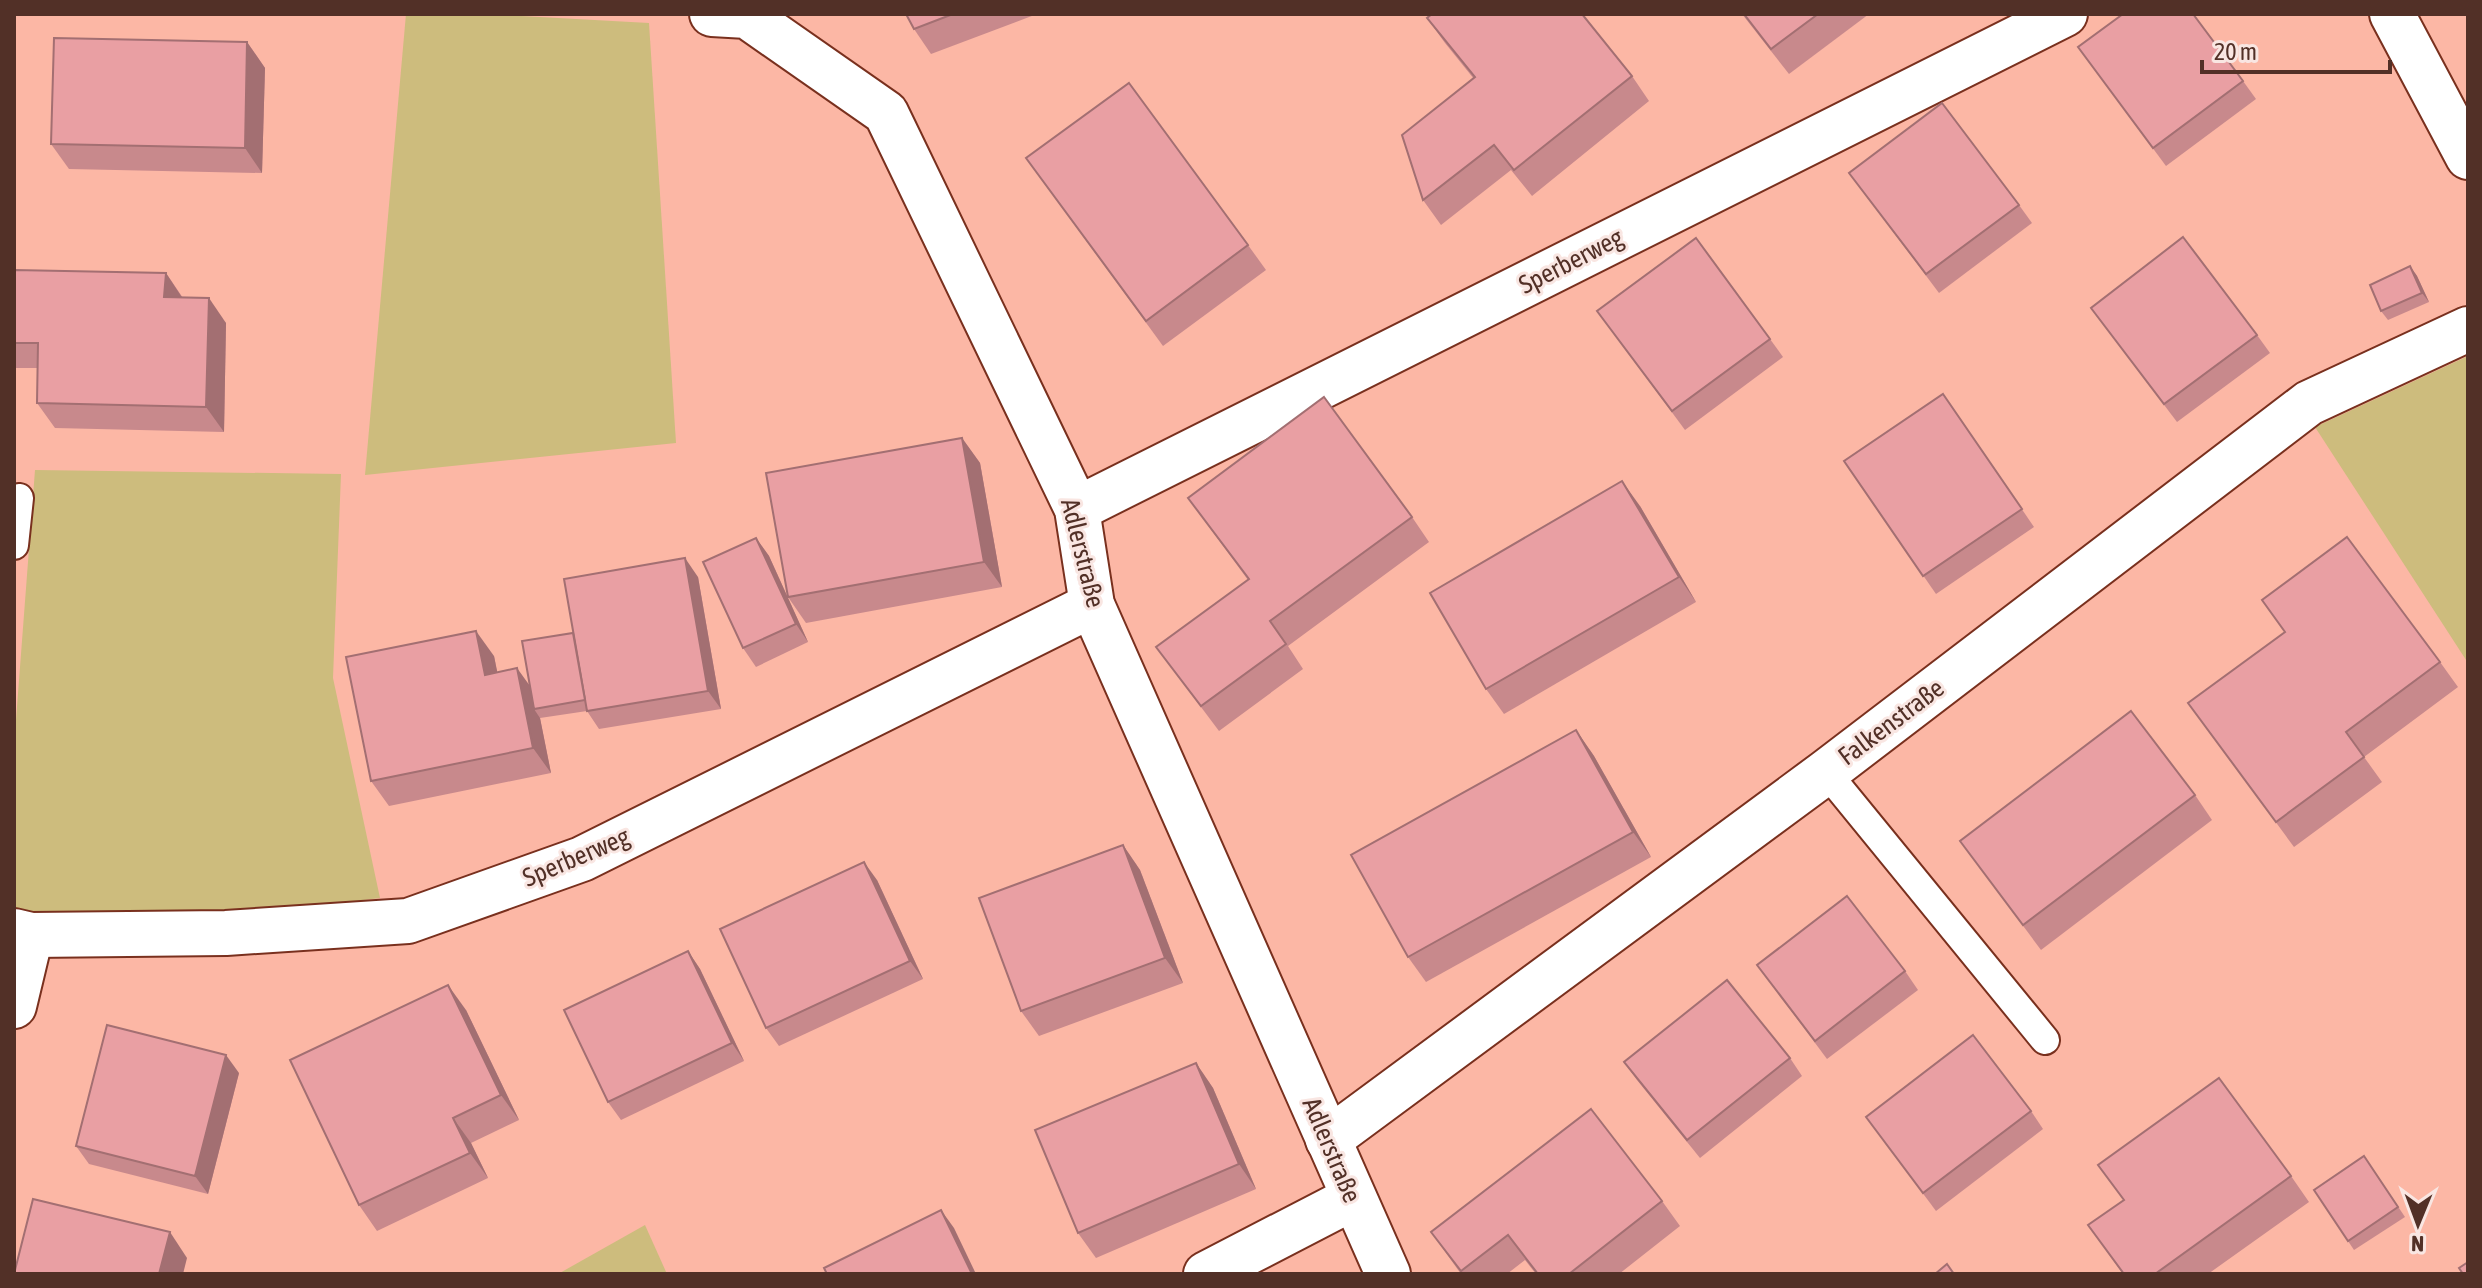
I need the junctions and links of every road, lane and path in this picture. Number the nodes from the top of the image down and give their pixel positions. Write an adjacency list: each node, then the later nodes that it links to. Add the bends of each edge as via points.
1 (712, 14): 7 (street, Adlerstraße, via 747,16 886,113)
2 (2065, 14): 7 (street, Sperberweg)
3 (2392, 14): 4 (street)
4 (2468, 157)
5 (2468, 329): 10 (street, Falkenstraße, via 2309,403)
6 (19, 498): 8 (lane)
7 (1077, 509): 9 (street, Adlerstraße)
8 (14, 545)
9 (1092, 605): 11 (street, Sperberweg, via 582,859 408,921 226,933); 14 (street, Adlerstraße)
10 (1826, 772): 13 (lane); 14 (street, Falkenstraße)
11 (23, 933): 12 (street)
12 (14, 1006)
13 (2045, 1040)
14 (1328, 1140): 15 (street, Adlerstraße)
15 (1353, 1198): 16 (street); 17 (street, Adlerstraße)
16 (1206, 1274)
17 (1388, 1274)

